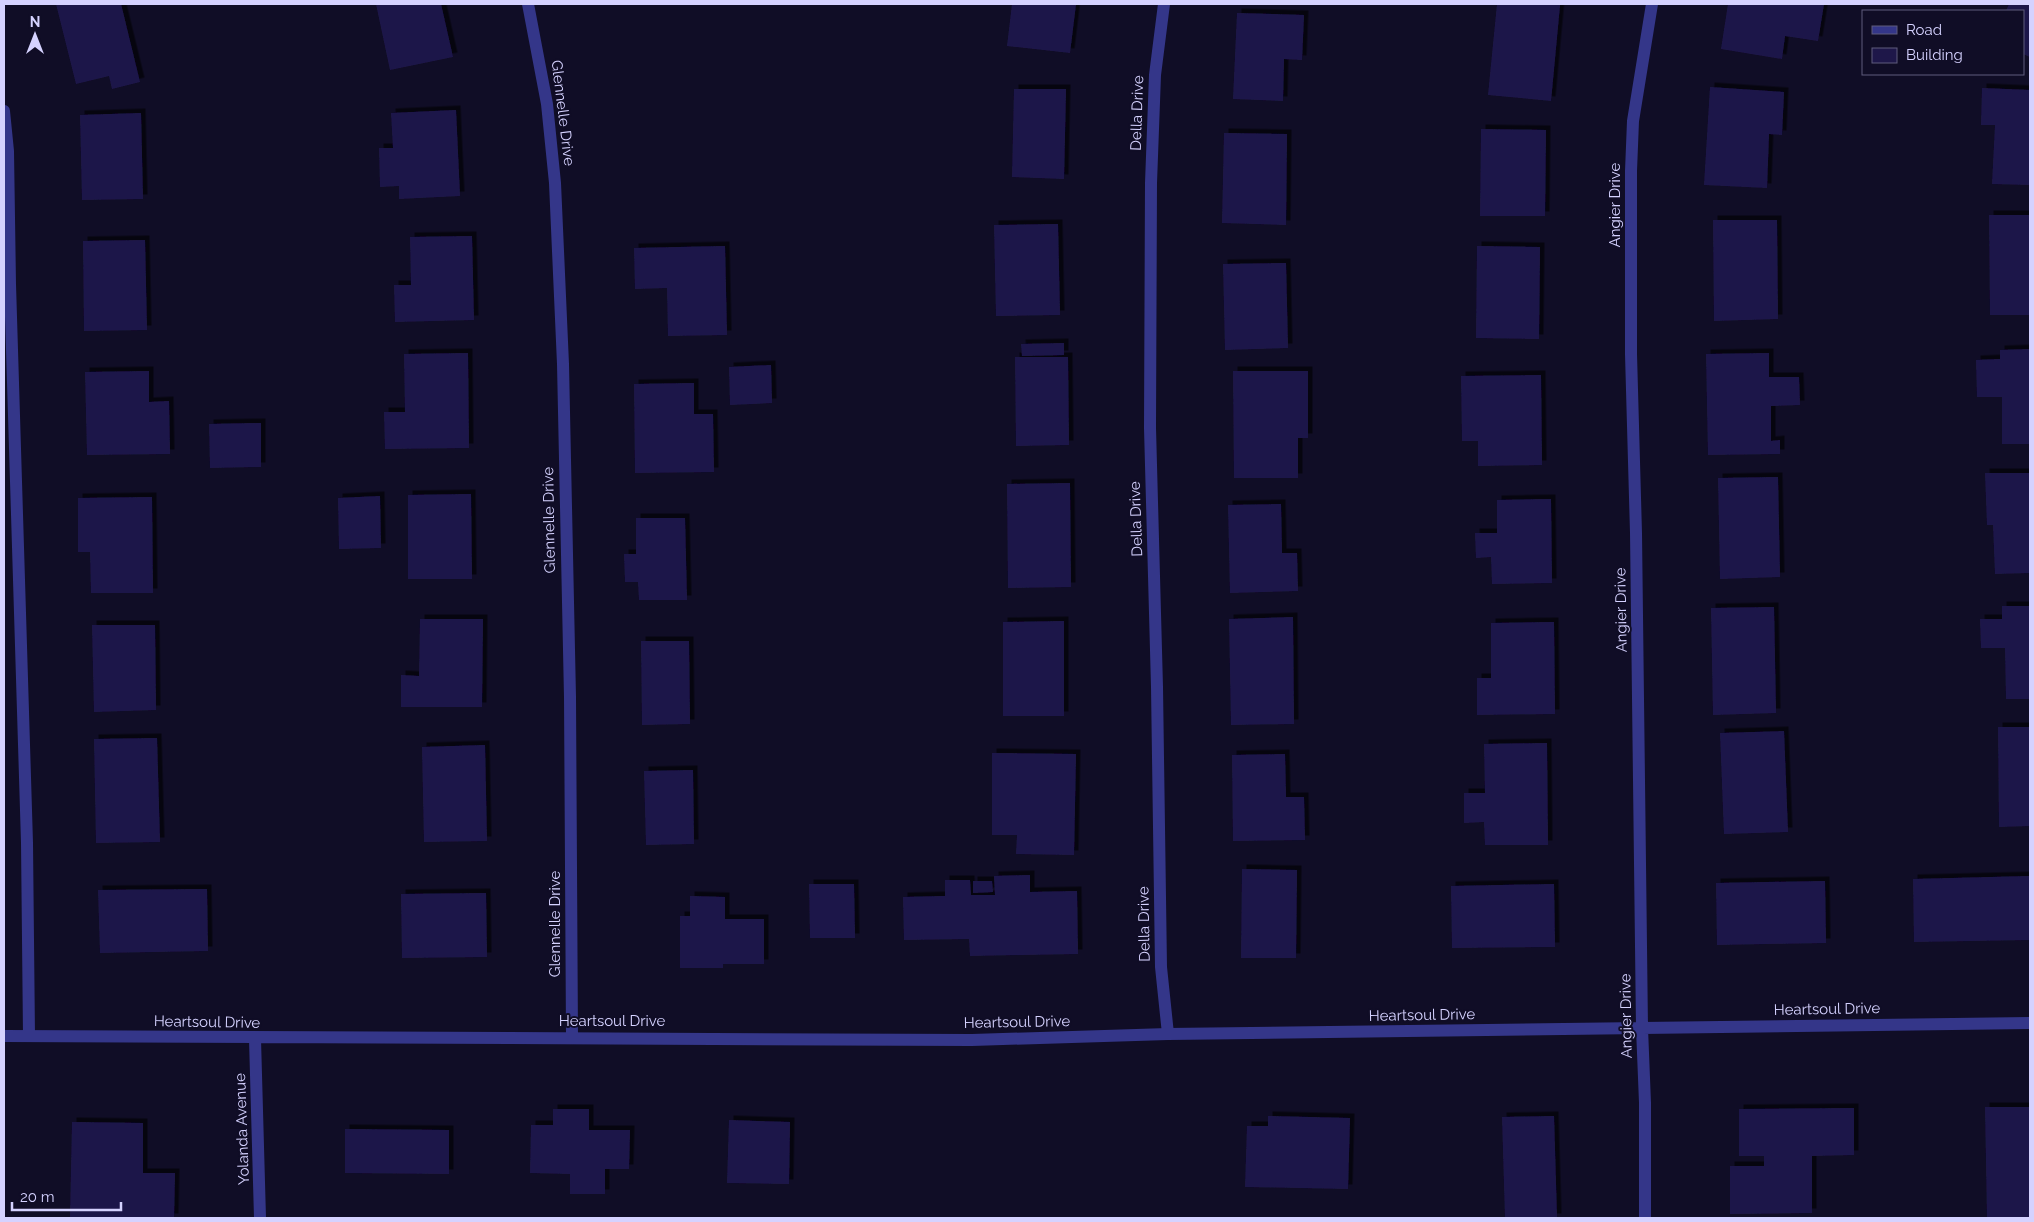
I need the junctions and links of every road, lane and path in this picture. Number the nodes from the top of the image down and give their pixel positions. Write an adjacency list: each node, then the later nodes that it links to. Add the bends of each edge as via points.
1 (528, 4): 10 (street, Glennelle Drive, via 547,104 555,183 562,345 570,697)
2 (1164, 4): 7 (street, Della Drive, via 1154,75 1150,428 1161,967)
3 (1652, 4): 6 (street, Angier Drive, via 1633,121 1631,171)
4 (4, 111): 9 (street, via 8,151 27,833)
5 (2030, 1023): 6 (street, Heartsoul Drive)
6 (1642, 1028): 7 (street, Heartsoul Drive); 13 (street, Angier Drive)
7 (1168, 1034): 10 (street, Heartsoul Drive, via 972,1040)
8 (4, 1036): 9 (street, Heartsoul Drive)
9 (29, 1036): 11 (street, Heartsoul Drive)
10 (572, 1037): 11 (street, Heartsoul Drive)
11 (255, 1038): 12 (street, Yolanda Avenue)
12 (260, 1218)
13 (1645, 1218)

